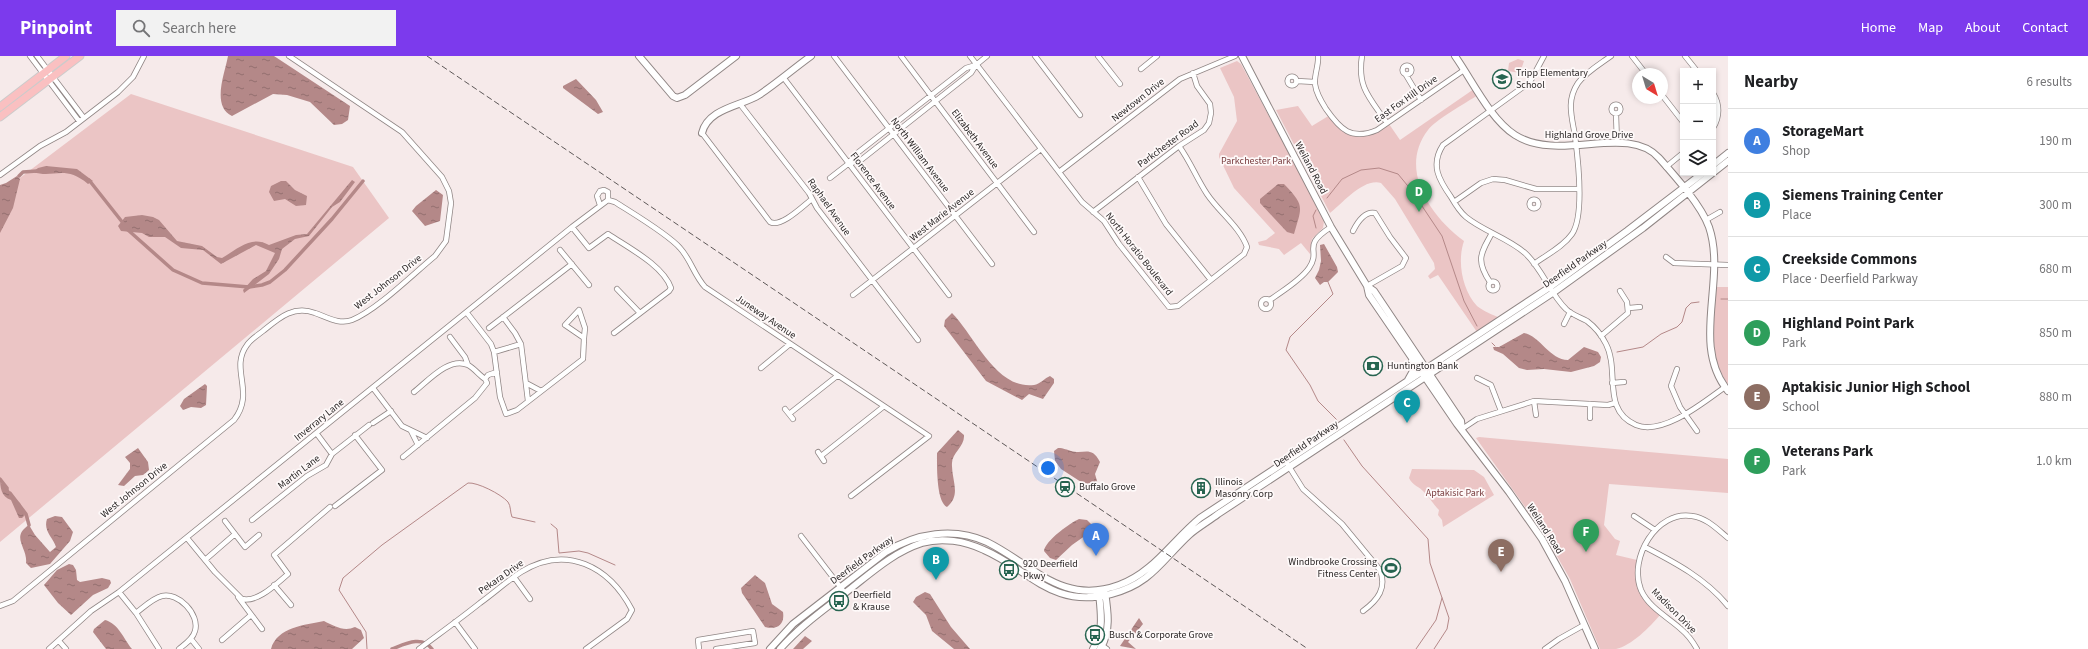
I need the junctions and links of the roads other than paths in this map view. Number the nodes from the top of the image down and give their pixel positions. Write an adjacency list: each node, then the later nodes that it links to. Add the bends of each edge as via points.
1 (30, 56): 31 (street)
2 (37, 56): 31 (street)
3 (66, 56): 31 (main road)
4 (80, 56): 35 (main road)
5 (144, 56): 51 (street, via 133,77)
6 (289, 56): 187 (street, West Johnson Drive, via 402,132 442,177 451,203 443,247 367,311 352,320 333,321 302,310 287,313 251,340 243,351 240,372 245,394 243,405 234,420 13,601)
7 (639, 56): 8 (main road, via 677,98 685,95)
8 (736, 56)
9 (811, 56): 34 (main road)
10 (834, 56): 54 (street, North William Avenue)
11 (901, 56): 39 (street, Elizabeth Avenue)
12 (970, 56): 26 (street, North Horatio Boulevard)
13 (987, 56): 26 (street)
14 (1035, 56): 48 (street)
15 (1098, 56): 38 (street)
16 (1157, 56): 29 (street)
17 (1235, 56): 32 (street, Newtown Drive)
18 (1242, 56): 86 (main road, Weiland Road)
19 (1318, 56): 37 (street, East Fox Hill Drive)
20 (1362, 56): 53 (street, via 1361,82)
21 (1455, 56): 30 (main road, Highland Grove Drive)
22 (1544, 56): 46 (street, via 1530,82)
23 (1611, 56): 59 (street, via 1583,78 1573,94 1570,112)
24 (1632, 56): 27 (street)
25 (1685, 56): 28 (street)
26 (976, 65): 39 (street, via 966,68); 42 (street, via 971,73); 60 (street, North Horatio Boulevard)
27 (1641, 68)
28 (1695, 68)
29 (1141, 69)
30 (1464, 70): 41 (street, East Fox Hill Drive); 46 (main road, Highland Grove Drive)
31 (45, 72): 35 (street); 45 (main road)
32 (1193, 74): 58 (street, Parkchester Road, via 1197,86 1210,104 1211,118 1204,130); 67 (street, Newtown Drive, via 1180,79)
33 (1406, 75): 41 (street)
34 (783, 77): 44 (main road, via 759,95); 65 (street, Florence Avenue)
35 (50, 79): 49 (main road); 51 (street)
36 (1297, 81): 37 (street)
37 (1315, 82): 53 (street, East Fox Hill Drive, via 1322,103 1338,125 1348,132 1371,133)
38 (1120, 84)
39 (931, 96): 42 (street, Elizabeth Avenue); 54 (street)
40 (1716, 99): 52 (street, via 1719,110)
41 (1421, 100): 53 (street, East Fox Hill Drive)
42 (936, 102): 56 (street); 72 (street, Elizabeth Avenue)
43 (1668, 103): 50 (street)
44 (740, 104): 55 (main road, via 727,108 711,119); 76 (street, Raphael Avenue)
45 (0, 107)
46 (1491, 110): 59 (main road, Highland Grove Drive, via 1507,129 1524,140 1546,146); 79 (street, via 1447,141 1437,156 1438,176)
47 (1616, 114): 57 (street)
48 (1080, 115)
49 (0, 117)
50 (1680, 118)
51 (82, 120): 68 (street)
52 (1716, 122)
53 (1387, 123)
54 (888, 129): 56 (street, North William Avenue); 65 (street, via 856,154)
55 (702, 133): 76 (street, via 770,222 781,223)
56 (894, 136): 65 (street, via 861,160); 83 (street, North William Avenue)
57 (1617, 143): 59 (main road, Highland Grove Drive); 66 (main road, Highland Grove Drive, via 1634,143 1650,150)
58 (1179, 146): 70 (street, Parkchester Road); 99 (street, North Horatio Boulevard, via 1207,194 1239,233 1247,247 1244,254)
59 (1576, 146): 73 (street)
60 (1041, 149): 67 (street, North Horatio Boulevard); 72 (street, West Marie Avenue)
61 (1728, 153): 64 (main road)
62 (1680, 155): 66 (street)
63 (1728, 162): 75 (main road, Deerfield Parkway)
64 (1716, 163)
65 (848, 164): 71 (street); 90 (street, Florence Avenue)
66 (1666, 167): 75 (main road, Highland Grove Drive)
67 (1059, 172): 81 (street, North Horatio Boulevard)
68 (0, 175)
69 (1700, 176): 75 (main road, Deerfield Parkway)
70 (1138, 177): 81 (street, Parkchester Road); 99 (street, via 1166,224)
71 (830, 178)
72 (997, 184): 83 (street, West Marie Avenue); 88 (street, Elizabeth Avenue)
73 (1579, 189): 74 (street); 95 (street, via 1579,218 1572,235)
74 (1536, 190): 78 (street); 79 (street, via 1505,180 1493,179 1482,183)
75 (1685, 191): 84 (main road, Highland Grove Drive); 104 (main road, Deerfield Parkway)
76 (812, 199): 98 (street, Raphael Avenue)
77 (608, 200): 80 (street, Inverrary Lane); 80 (street, via 608,192 600,191 597,196); 123 (street, Juneway Avenue, via 615,202 679,246 705,287)
78 (1535, 200)
79 (1454, 202): 89 (street, via 1466,217)
80 (600, 205): 85 (street, Inverrary Lane)
81 (1093, 212): 99 (street, North Horatio Boulevard, via 1104,221 1169,307 1178,306)
82 (1720, 212): 84 (street)
83 (955, 216): 90 (street, West Marie Avenue); 94 (street, North William Avenue)
84 (1706, 220): 96 (main road, Highland Grove Drive, via 1713,242)
85 (572, 227): 112 (street, Inverrary Lane); 113 (street, via 588,248 608,234 659,269 671,288)
86 (1331, 227): 102 (main road, Weiland Road); 108 (street, via 1319,234 1313,243 1312,262 1308,270)
87 (1353, 231): 102 (street, via 1358,222 1369,213 1375,213 1406,258 1402,266)
88 (1034, 232)
89 (1492, 233): 95 (street, via 1525,253); 100 (street, via 1480,257 1483,272)
90 (913, 249): 98 (street, West Marie Avenue); 107 (street, Florence Avenue)
91 (560, 250): 93 (street)
92 (1666, 257): 96 (street, via 1674,263)
93 (572, 264): 101 (street); 114 (street)
94 (992, 264)
95 (1534, 264): 104 (street)
96 (1714, 264): 97 (street); 139 (main road, Highland Grove Drive, via 1710,349 1713,364)
97 (1728, 265)
98 (873, 280): 106 (street, West Marie Avenue); 121 (street, Raphael Avenue)
99 (1211, 280)
100 (1490, 282)
101 (589, 285)
102 (1367, 286): 125 (main road, Weiland Road, via 1369,295); 130 (main road, Weiland Road, via 1374,291)
103 (617, 289): 113 (street)
104 (1552, 289): 111 (street); 130 (main road, Deerfield Parkway)
105 (1620, 291): 110 (street)
106 (853, 295)
107 (949, 295)
108 (1270, 300)
109 (1640, 307): 110 (street)
110 (1629, 308): 118 (street, via 1625,317)
111 (1570, 312): 115 (street); 118 (street, via 1592,325)
112 (467, 313): 124 (street, via 491,344); 138 (street, Inverrary Lane)
113 (640, 314): 117 (street)
114 (503, 317): 116 (street); 122 (street)
115 (1564, 324)
116 (489, 328)
117 (614, 333)
118 (1601, 336): 137 (street, via 1610,356)
119 (450, 337): 126 (street)
120 (584, 338): 120 (street, via 585,328 579,310 566,325); 140 (street, via 583,359)
121 (918, 340)
122 (521, 344): 124 (street); 136 (street)
123 (790, 344): 127 (street); 131 (street, Juneway Avenue)
124 (494, 352): 129 (street)
125 (1411, 357): 130 (main road, Weiland Road); 134 (main road, via 1413,371)
126 (468, 365): 133 (street); 141 (street, via 450,364)
127 (761, 368)
128 (1677, 369): 151 (street, via 1671,386)
129 (497, 372): 133 (street); 142 (street, via 500,397 506,414 517,410)
130 (1425, 373): 134 (main road, Deerfield Parkway); 155 (main road, Weiland Road); 165 (main road, Deerfield Parkway)
131 (837, 376): 146 (street, Juneway Avenue); 150 (street)
132 (1477, 378): 149 (street, via 1491,385)
133 (485, 379): 160 (street, via 486,383 475,398)
134 (1407, 382): 165 (main road, Deerfield Parkway)
135 (1624, 382): 137 (street)
136 (526, 383): 140 (street); 142 (street)
137 (1612, 383): 144 (street)
138 (373, 388): 148 (street); 158 (street, Inverrary Lane)
139 (1726, 389): 151 (street)
140 (541, 391): 142 (street)
141 (414, 392)
142 (528, 401)
143 (1534, 402): 145 (street); 149 (street); 152 (street)
144 (1615, 403): 145 (street); 151 (street, via 1630,421 1644,427 1660,426)
145 (1590, 404): 153 (street)
146 (883, 407): 164 (street, via 819,454); 166 (street, Juneway Avenue, via 929,436)
147 (785, 409): 150 (street)
148 (391, 411): 156 (street, via 402,426); 159 (street, Martin Lane)
149 (1501, 411): 155 (street, via 1477,419)
150 (789, 414): 154 (street)
151 (1684, 414): 157 (street)
152 (1536, 415)
153 (1590, 418)
154 (793, 419)
155 (1462, 429): 193 (main road, Weiland Road, via 1542,539 1565,581)
156 (411, 431): 160 (street); 161 (street)
157 (1697, 431)
158 (317, 434): 162 (street); 174 (street, Inverrary Lane)
159 (355, 435): 162 (street, Martin Lane); 179 (street, via 382,470 274,555 288,574)
160 (427, 438): 161 (street)
161 (418, 445): 163 (street)
162 (332, 454): 168 (street, Martin Lane, via 326,465 307,476)
163 (403, 457)
164 (824, 461)
165 (1288, 465): 184 (main road, Deerfield Parkway, via 1195,522 1141,574); 189 (street, via 1309,496 1342,524 1380,570 1382,590 1377,599)
166 (850, 496)
167 (1634, 516): 170 (street)
168 (252, 520)
169 (225, 521): 171 (street)
170 (1655, 530): 175 (street, Madison Drive, via 1672,517 1691,516 1708,521); 176 (street, Madison Drive)
171 (235, 534): 172 (street, via 245,547); 177 (street)
172 (259, 535)
173 (801, 536): 180 (street)
174 (187, 538): 177 (street); 182 (street, Inverrary Lane)
175 (1728, 538)
176 (1645, 547): 188 (street, via 1685,568); 214 (street, Madison Drive, via 1638,568 1641,591 1655,608 1687,635)
177 (205, 560): 181 (street)
178 (514, 577): 185 (street); 192 (street, Pekara Drive); 206 (street, Pekara Drive, via 545,562 563,559 581,562 606,576 630,606 631,613 627,619)
179 (274, 584): 181 (street, via 257,596 245,600); 186 (street)
180 (841, 587): 183 (street); 184 (main road, Deerfield Parkway, via 898,545 925,535 948,533 987,542 1055,584); 209 (main road, Deerfield Parkway, via 793,624)
181 (234, 590): 191 (street)
182 (119, 592): 190 (street); 197 (street, Inverrary Lane, via 91,611)
183 (845, 593): 184 (main road, Deerfield Parkway, via 901,552 924,543 948,541 986,550 1050,590 1072,595); 210 (main road, Deerfield Parkway, via 806,623)
184 (1102, 593): 198 (main road)
185 (530, 599)
186 (291, 605)
187 (0, 606)
188 (1728, 606)
189 (1363, 611)
190 (136, 613): 195 (street, via 156,598 175,596 194,616 196,626); 201 (street)
191 (251, 615): 194 (street); 196 (street)
192 (456, 622): 204 (street, Pekara Drive); 205 (street)
193 (1584, 625): 212 (street); 213 (main road, Weiland Road)
194 (262, 629)
195 (191, 639): 202 (street); 203 (street)
196 (222, 640)
197 (59, 641): 199 (street, Inverrary Lane); 200 (street)
198 (1101, 647): 211 (main road)
199 (49, 649)
200 (66, 649)
201 (159, 649)
202 (179, 649)
203 (199, 649)
204 (419, 649)
205 (475, 649)
206 (586, 649)
207 (700, 649): 208 (street, via 698,640 753,631 756,643)
208 (716, 649)
209 (770, 649)
210 (780, 649)
211 (1093, 649)
212 (1545, 649)
213 (1595, 649)
214 (1697, 649)

